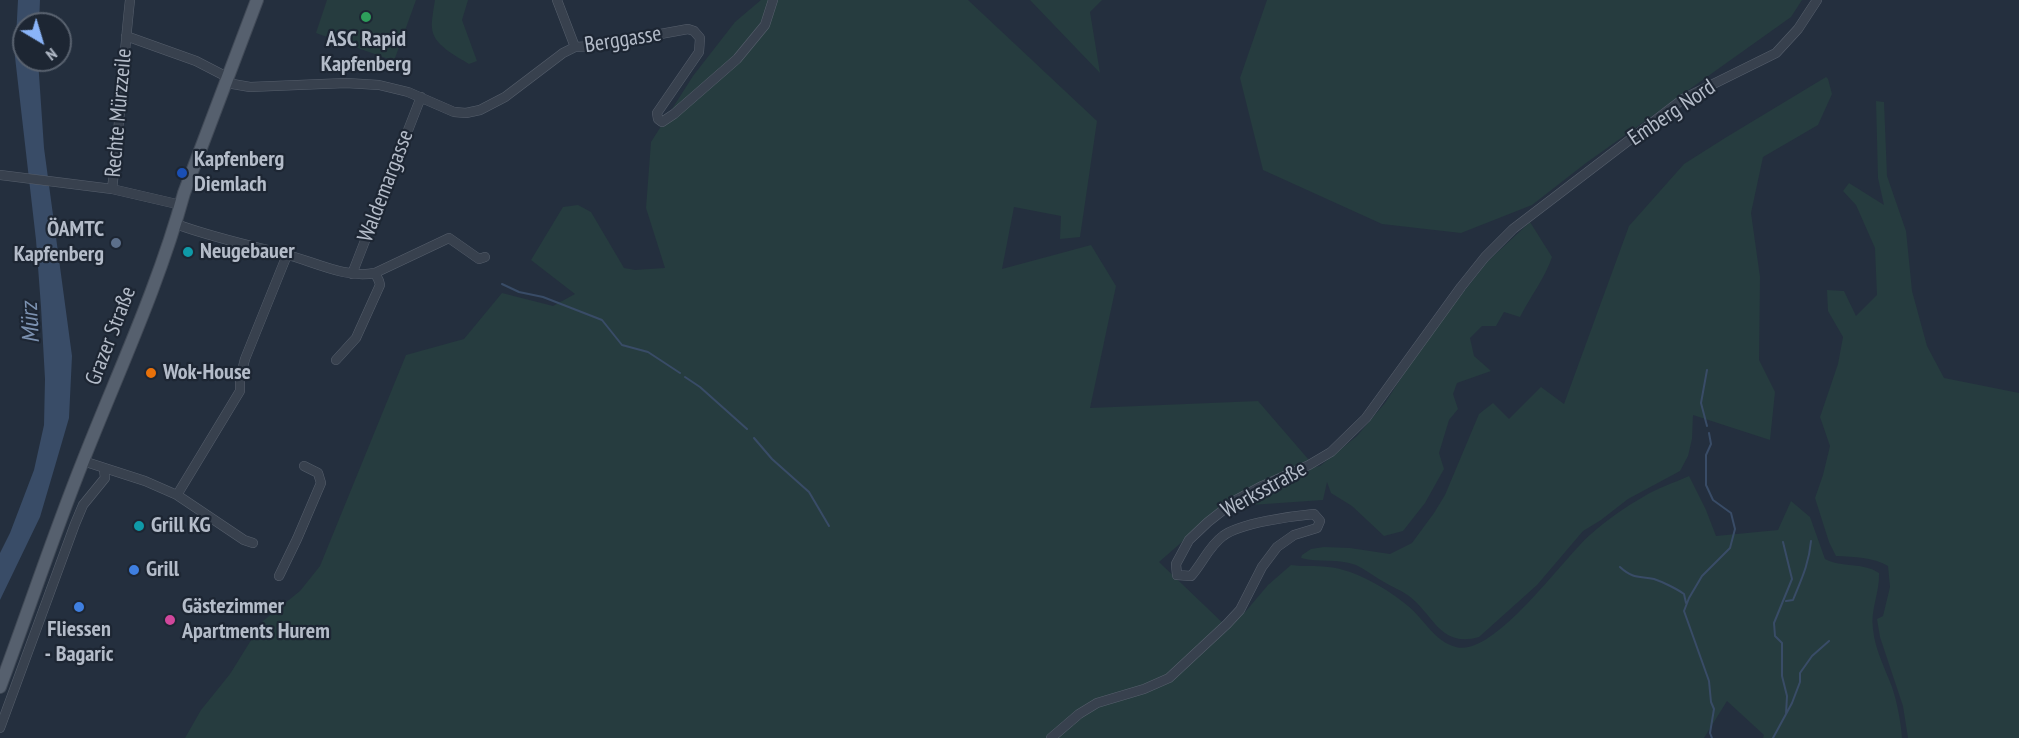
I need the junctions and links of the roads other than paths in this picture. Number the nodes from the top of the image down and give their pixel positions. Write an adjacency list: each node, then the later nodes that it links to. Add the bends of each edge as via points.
1 (130, 0): 6 (street, Rechte Mürzzeile)
2 (257, 0): 8 (main road, Grazer Straße)
3 (557, 0): 7 (street)
4 (773, 0): 7 (street, Berggasse, via 765,25 737,59 662,122 657,113 699,52 700,38 694,31)
5 (1817, 0): 10 (street, Emberg Nord, via 1776,52 1683,99)
6 (126, 36): 8 (street, Rechte Mürzzeile, via 196,61); 12 (street, Rechte Mürzzeile)
7 (576, 47): 9 (street, Berggasse, via 480,110 454,112)
8 (228, 80): 9 (street, Berggasse, via 250,87 368,85); 13 (main road, Grazer Straße)
9 (421, 97): 18 (street, Waldemargasse)
10 (1602, 161): 28 (street, Werksstraße, via 1513,229 1485,257 1390,387 1343,441 1309,465 1236,500 1189,540 1176,564 1177,575 1191,576 1224,535 1243,527 1314,514 1320,521 1317,528 1294,535 1277,547 1240,610 1227,624 1168,678 1097,703)
11 (0, 175): 12 (street)
12 (112, 189): 13 (street)
13 (181, 205): 14 (main road, Grazer Straße)
14 (176, 224): 15 (street, via 209,237); 20 (main road, Grazer Straße)
15 (287, 255): 18 (street); 23 (street, via 245,359 240,391)
16 (485, 257): 17 (street, via 479,259 448,238)
17 (375, 273): 18 (street); 19 (street, via 380,285 363,326)
18 (351, 274)
19 (336, 360)
20 (83, 461): 22 (street); 26 (main road, Grazer Straße)
21 (304, 466): 25 (street, via 318,473 321,483)
22 (104, 468): 23 (street); 27 (street, via 105,478 83,505)
23 (177, 495): 24 (street)
24 (253, 543)
25 (279, 576)
26 (0, 687)
27 (0, 728)
28 (1051, 738)

